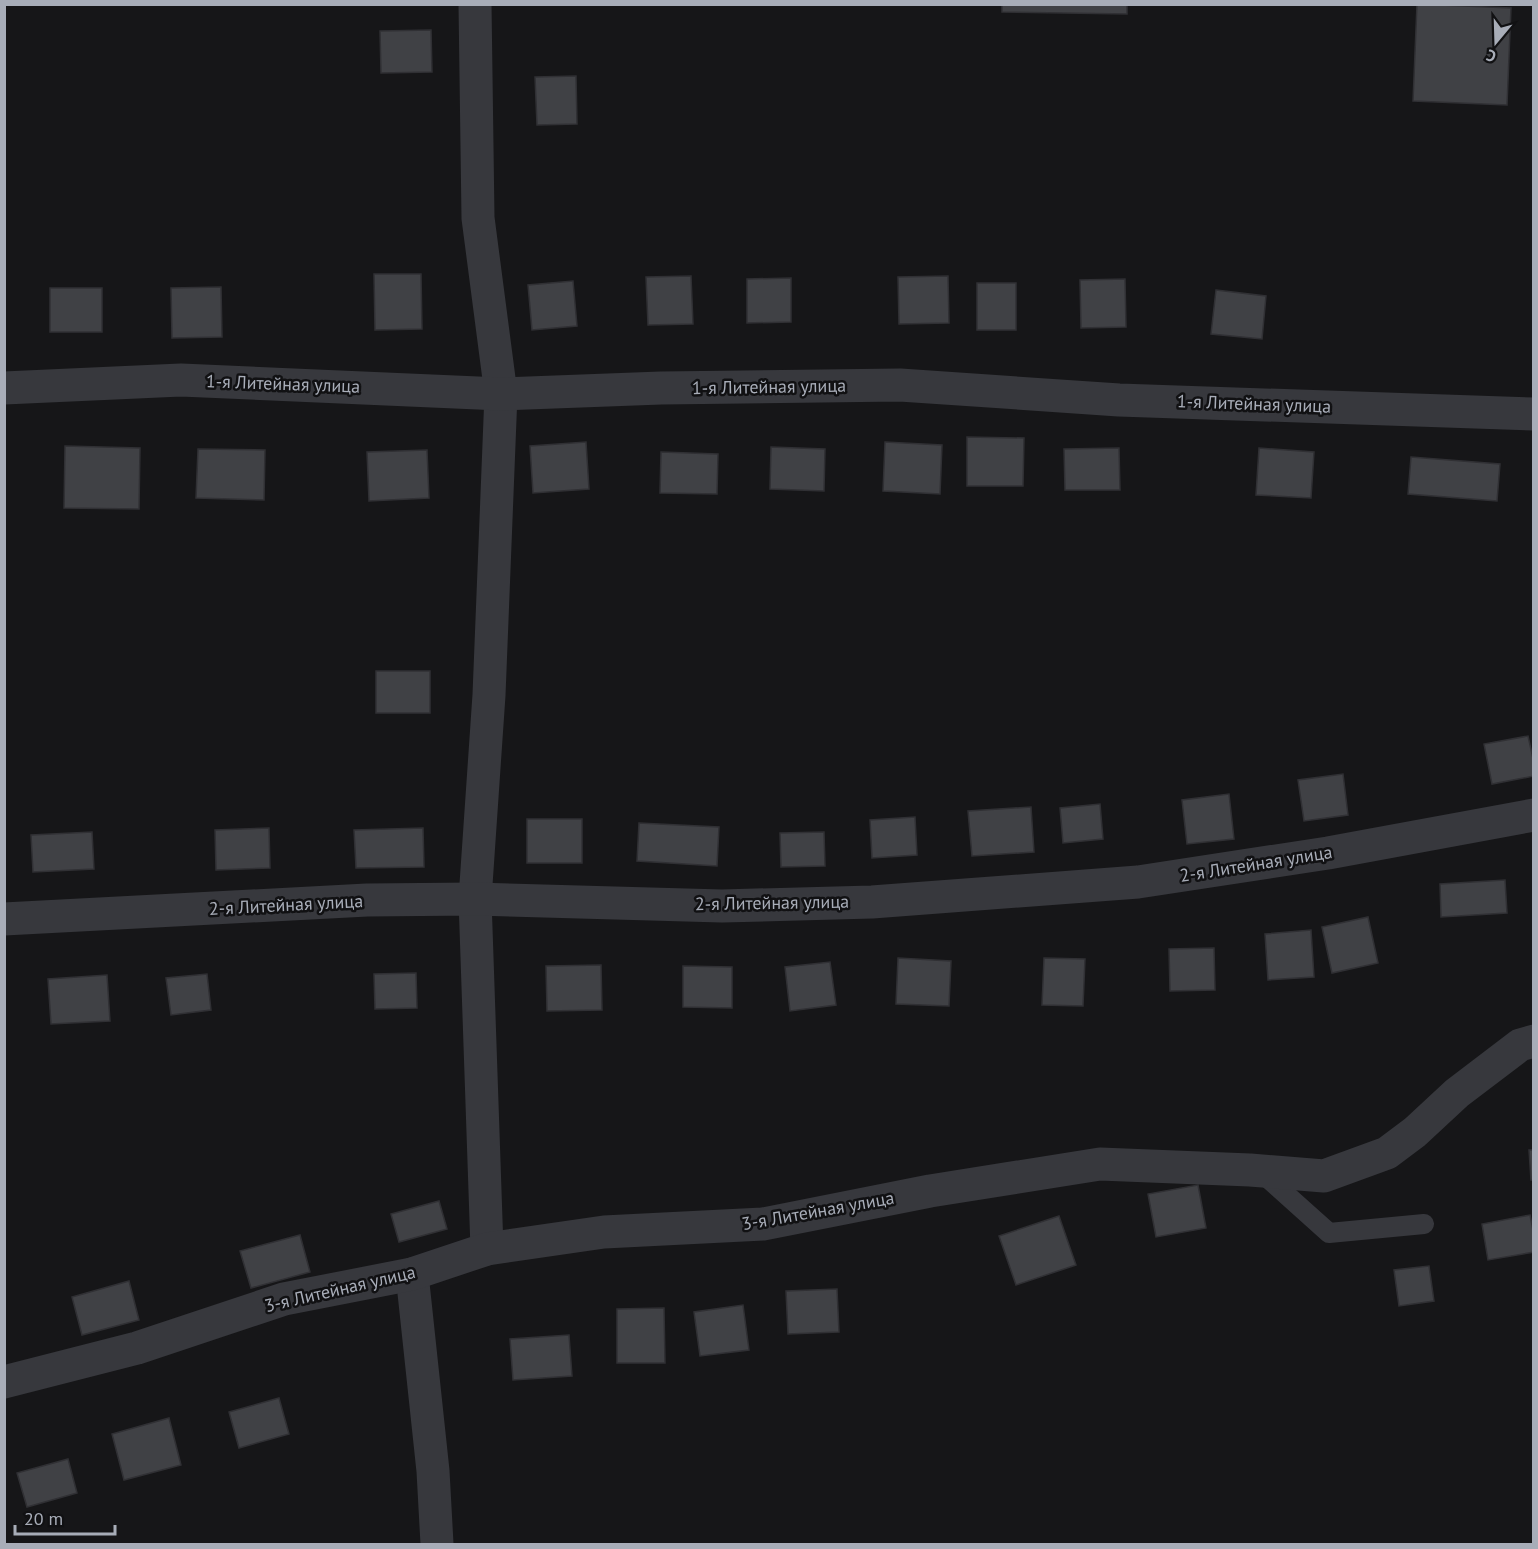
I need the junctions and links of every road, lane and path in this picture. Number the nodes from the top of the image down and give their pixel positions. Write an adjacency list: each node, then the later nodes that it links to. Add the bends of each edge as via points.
1 (474, 4): 3 (street, via 478,218)
2 (4, 388): 3 (street, 1-я Литейная улица, via 181,380)
3 (501, 394): 4 (street, 1-я Литейная улица, via 900,385 1119,400); 6 (street, via 489,695)
4 (1533, 414)
5 (1533, 815): 6 (street, 2-я Литейная улица, via 1328,853 1138,882 872,902 723,906)
6 (475, 899): 7 (street, 2-я Литейная улица, via 367,900); 11 (street)
7 (4, 919)
8 (1533, 1041): 9 (street, 3-я Литейная улица, via 1520,1045 1457,1093 1387,1153 1324,1176)
9 (1259, 1171): 10 (lane, via 1329,1233); 11 (street, 3-я Литейная улица, via 1100,1164 930,1191 763,1224 604,1232)
10 (1424, 1224)
11 (487, 1249): 12 (street, 3-я Литейная улица)
12 (412, 1274): 13 (street, 3-я Литейная улица, via 284,1299 137,1348); 14 (street)
13 (4, 1382)
14 (437, 1545)

